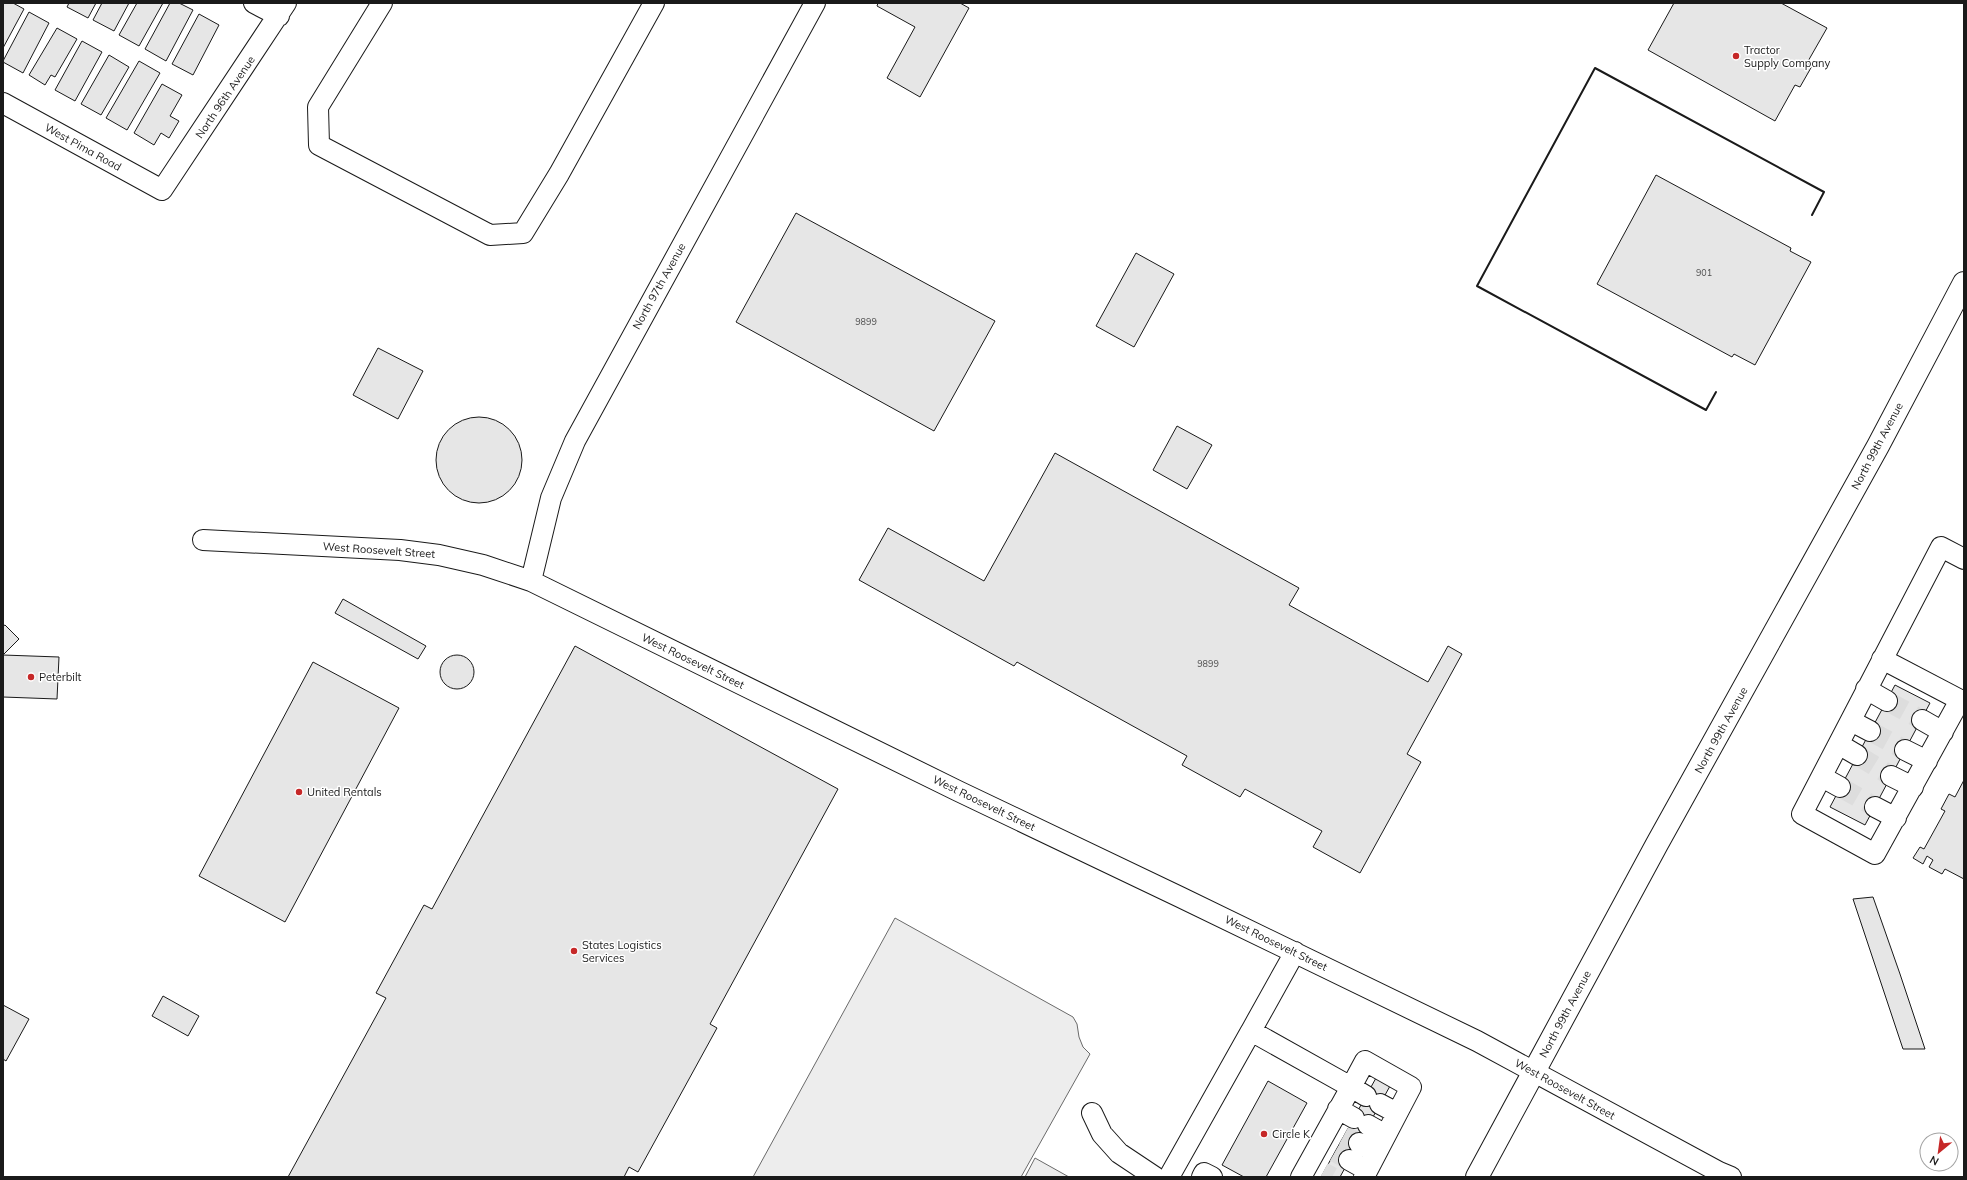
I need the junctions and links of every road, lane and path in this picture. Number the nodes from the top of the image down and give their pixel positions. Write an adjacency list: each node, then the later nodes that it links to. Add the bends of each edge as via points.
1 (254, 3): 5 (street)
2 (382, 3): 3 (street, via 318,106 319,145 490,235 523,233 559,174)
3 (654, 3)
4 (815, 3): 11 (street, North 97th Avenue, via 574,441 551,498)
5 (283, 10): 7 (street, North 96th Avenue)
6 (3, 103): 7 (street, West Pima Road)
7 (162, 190)
8 (1964, 283): 32 (main road, North 99th Avenue)
9 (203, 540): 11 (street, West Roosevelt Street, via 400,550 483,565)
10 (1964, 559): 12 (street, via 1941,547)
11 (531, 581): 30 (street, West Roosevelt Street, via 958,791)
12 (1882, 659): 13 (street); 15 (street)
13 (1866, 689): 14 (street); 17 (street)
14 (1887, 700)
15 (1963, 703): 19 (street)
16 (1922, 720): 19 (street)
17 (1851, 721): 18 (street); 20 (street)
18 (1870, 731)
19 (1943, 732): 23 (street)
20 (1840, 745): 22 (street); 25 (street)
21 (1905, 750): 23 (street)
22 (1857, 756)
23 (1927, 761): 27 (street)
24 (1891, 776): 27 (street)
25 (1822, 778): 26 (street); 29 (street, via 1802,814 1875,854)
26 (1840, 787)
27 (1912, 787): 29 (street)
28 (1875, 807): 29 (street)
29 (1896, 818)
30 (1295, 952): 31 (street); 32 (street, West Roosevelt Street, via 1477,1041)
31 (1251, 1031): 33 (street); 42 (street)
32 (1534, 1072): 45 (main road, North 99th Avenue); 46 (street, West Roosevelt Street)
33 (1374, 1100): 35 (street); 37 (street)
34 (1092, 1113): 41 (street, via 1102,1134 1119,1153)
35 (1353, 1117): 36 (street); 37 (street)
36 (1344, 1135): 37 (street); 38 (street)
37 (1381, 1143): 40 (street)
38 (1334, 1152): 39 (street); 40 (street)
39 (1311, 1171)
40 (1366, 1173)
41 (1155, 1177)
42 (1169, 1177)
43 (1202, 1177): 44 (street, via 1204,1173)
44 (1212, 1177)
45 (1478, 1177)
46 (1732, 1177)

